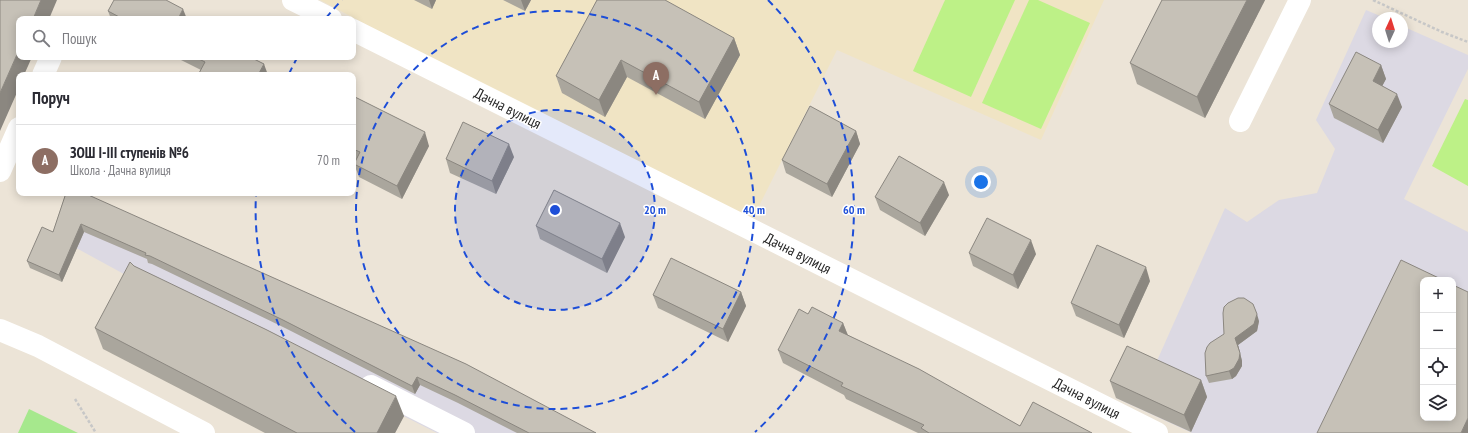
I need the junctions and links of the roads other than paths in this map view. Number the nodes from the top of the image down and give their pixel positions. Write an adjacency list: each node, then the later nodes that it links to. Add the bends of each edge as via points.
1 (293, 0): 3 (street)
2 (1300, 0): 7 (street)
3 (325, 16)
4 (356, 32): 14 (street, Дачна вулиця)
5 (50, 60): 6 (street)
6 (44, 72)
7 (1240, 121)
8 (16, 135): 9 (street)
9 (0, 171)
10 (0, 330): 12 (street, via 38,346)
11 (351, 375): 13 (street)
12 (204, 433)
13 (464, 433)
14 (1157, 433)

